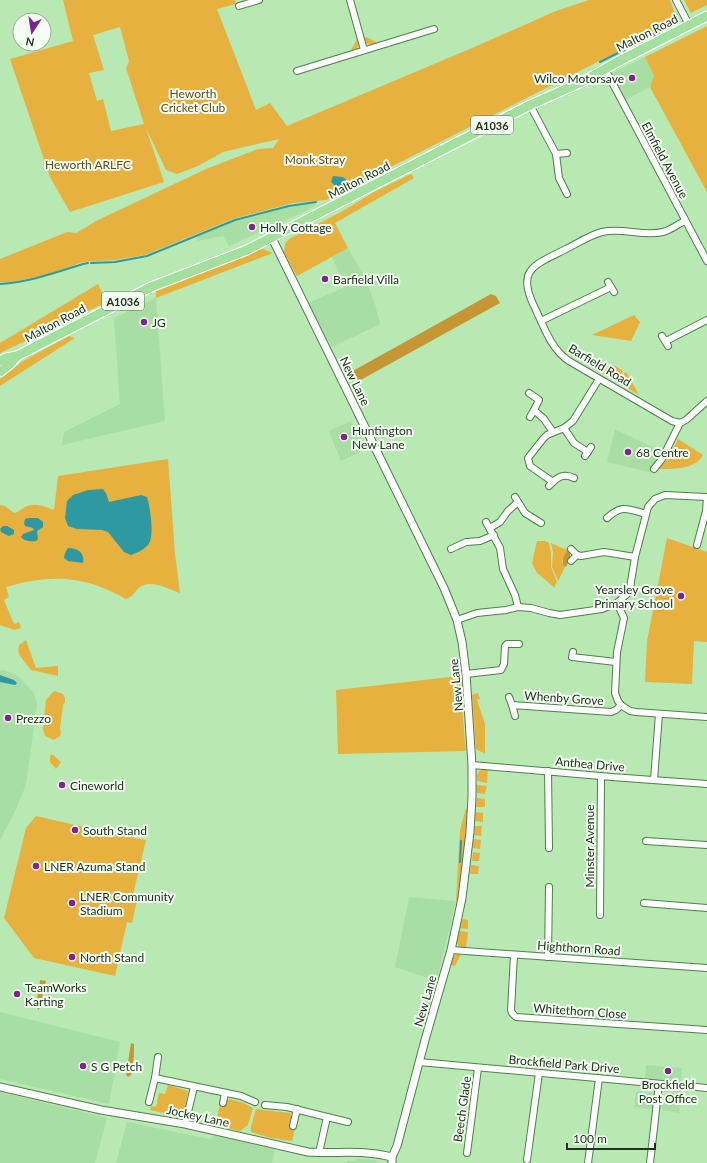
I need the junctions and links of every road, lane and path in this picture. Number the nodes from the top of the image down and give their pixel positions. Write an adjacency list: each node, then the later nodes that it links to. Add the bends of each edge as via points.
1 (259, 0): 4 (street)
2 (350, 0): 8 (street)
3 (676, 0): 6 (street)
4 (239, 6)
5 (707, 16): 6 (main road, Malton Road / A1036)
6 (689, 26): 9 (main road, Malton Road / A1036)
7 (434, 29): 8 (street)
8 (364, 50): 10 (street)
9 (605, 69): 11 (main road, Malton Road / A1036); 15 (street, Elmfield Avenue)
10 (297, 71)
11 (530, 105): 13 (street); 16 (main road, Malton Road / A1036)
12 (567, 153): 13 (street)
13 (556, 154): 14 (street, via 559,178)
14 (567, 194)
15 (685, 220): 17 (street, Elmfield Avenue); 20 (street, Barfield Road, via 663,232 601,232 540,262 532,269 526,284)
16 (272, 238): 22 (main road, Malton Road / A1036, via 151,287); 51 (street, New Lane, via 444,588)
17 (707, 261)
18 (611, 287): 20 (street)
19 (707, 320): 21 (street)
20 (541, 321): 25 (street, Barfield Road, via 560,354)
21 (665, 341)
22 (17, 356): 23 (main road, Malton Road / A1036); 24 (main road, Malton Road / A1036)
23 (0, 361)
24 (0, 372)
25 (599, 379): 30 (street, Barfield Road, via 672,421); 31 (street, via 577,416)
26 (529, 393): 28 (street, via 540,400)
27 (707, 401): 30 (street)
28 (534, 410): 29 (street); 32 (street)
29 (530, 417)
30 (680, 423): 34 (street, via 662,459)
31 (564, 428): 32 (street); 33 (street, via 574,443)
32 (553, 432): 35 (street, via 543,439 528,458 528,462 551,484 556,478 564,475)
33 (588, 452)
34 (654, 469)
35 (574, 478)
36 (707, 497): 37 (street, via 660,496 652,503); 42 (street)
37 (646, 514): 38 (street, via 620,509); 47 (street)
38 (607, 518)
39 (541, 523): 40 (street, via 525,513 516,499 500,522 488,525)
40 (494, 535): 41 (street, via 480,541); 50 (street, via 500,548 503,569)
41 (461, 544): 43 (street); 45 (street)
42 (697, 545)
43 (451, 549)
44 (571, 549): 46 (street)
45 (464, 551)
46 (577, 555): 47 (street, via 604,552); 48 (street)
47 (635, 557): 49 (street, via 630,588)
48 (571, 561)
49 (616, 604): 50 (street, via 602,609 560,614); 54 (street, via 624,618)
50 (518, 607): 51 (street, via 477,613)
51 (457, 620): 55 (street, New Lane)
52 (519, 644): 55 (street, via 505,646 502,670)
53 (571, 656): 54 (street)
54 (616, 662): 58 (street, via 615,693)
55 (466, 674): 62 (street, New Lane)
56 (509, 697): 57 (street, Whenby Grove)
57 (512, 705): 58 (street, Whenby Grove, via 611,712); 60 (street, Whenby Grove)
58 (621, 705): 59 (street, Whenby Grove, via 636,712)
59 (658, 714): 61 (street, Whenby Grove); 65 (street)
60 (515, 716)
61 (707, 717)
62 (472, 765): 63 (street, Anthea Drive); 74 (street, New Lane, via 470,832 462,898)
63 (548, 771): 64 (street, Anthea Drive); 69 (street)
64 (600, 776): 65 (street, Anthea Drive); 73 (street, Minster Avenue)
65 (654, 780): 66 (street, Anthea Drive)
66 (707, 784)
67 (646, 841): 68 (street)
68 (707, 845)
69 (549, 848)
70 (549, 887): 76 (street)
71 (644, 903): 72 (street)
72 (707, 908)
73 (600, 915)
74 (451, 950): 75 (street, Highthorn Road); 80 (street, New Lane)
75 (514, 955): 76 (street, Highthorn Road); 78 (street, Whitethorn Close, via 511,1010 516,1017)
76 (548, 957): 77 (street, Highthorn Road)
77 (707, 968)
78 (707, 1030)
79 (158, 1057): 83 (street)
80 (419, 1062): 81 (street, Brockfield Park Drive); 101 (street, New Lane)
81 (478, 1068): 82 (street, Brockfield Park Drive); 100 (street, Beech Glade)
82 (539, 1073): 84 (street, Brockfield Park Drive); 102 (street)
83 (155, 1078): 87 (street); 90 (street)
84 (599, 1078): 85 (street, Brockfield Park Drive); 103 (street)
85 (659, 1084): 88 (street, Brockfield Park Drive); 104 (street)
86 (0, 1087): 97 (street, Jockey Lane, via 112,1113)
87 (194, 1087): 89 (street); 97 (street)
88 (707, 1088)
89 (225, 1093): 91 (street, via 242,1096); 92 (street)
90 (149, 1102)
91 (255, 1102)
92 (223, 1103)
93 (265, 1105): 94 (street)
94 (297, 1109): 95 (street); 98 (street)
95 (327, 1117): 96 (street); 99 (street)
96 (348, 1122)
97 (185, 1124): 99 (street, Jockey Lane)
98 (293, 1126)
99 (319, 1153): 101 (street, Jockey Lane, via 366,1152)
100 (467, 1153)
101 (392, 1160)
102 (527, 1160)
103 (588, 1163)
104 (650, 1163)

